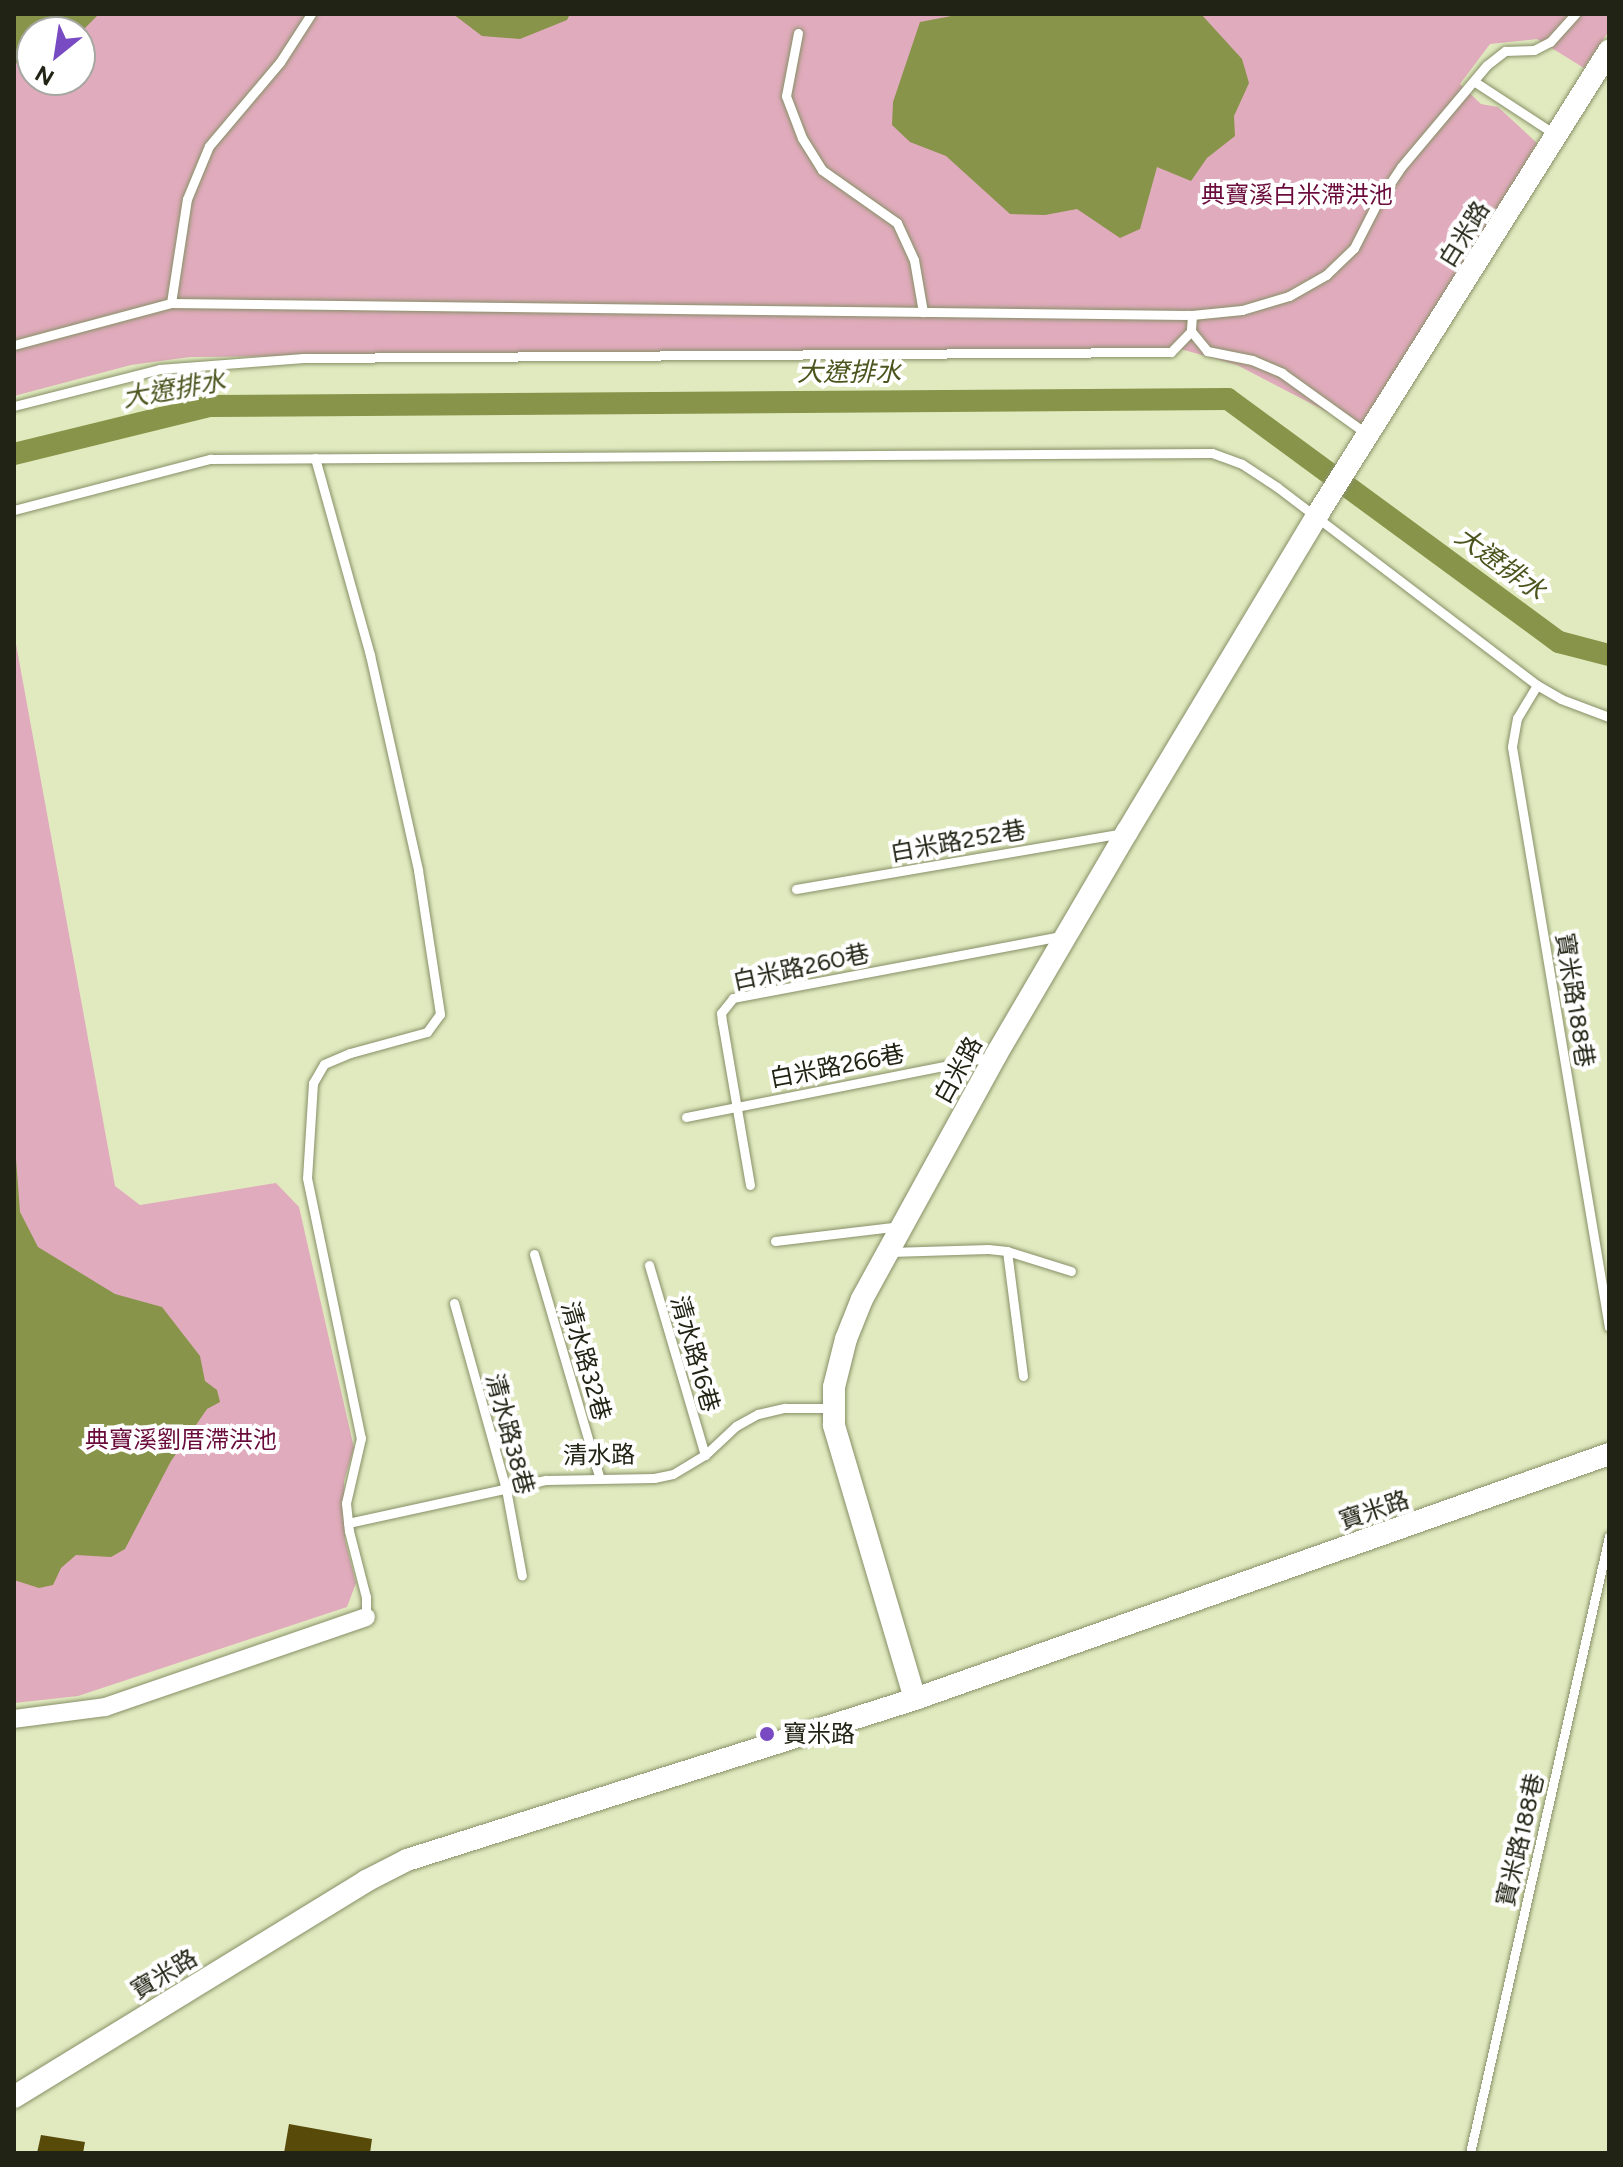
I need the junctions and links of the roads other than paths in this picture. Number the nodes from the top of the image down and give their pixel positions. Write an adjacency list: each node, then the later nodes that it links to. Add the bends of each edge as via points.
1 (311, 14): 7 (lane, via 280,62 209,146 187,199)
2 (1575, 14): 5 (lane, via 1550,42 1534,50 1505,51)
3 (798, 33): 8 (lane, via 786,96 802,138 822,170 897,223 914,260)
4 (1609, 51): 6 (street, 白米路)
5 (1475, 82): 6 (lane); 9 (lane, via 1401,167 1354,248 1326,275 1289,296 1242,310)
6 (1556, 136): 13 (street, 白米路)
7 (171, 303): 8 (lane); 11 (lane)
8 (923, 312): 9 (lane)
9 (1192, 315): 10 (lane)
10 (1191, 331): 12 (lane, via 1171,352 303,358 160,369); 13 (lane, via 1207,351 1252,360 1282,373)
11 (14, 345)
12 (14, 406)
13 (1367, 441): 16 (street, 白米路)
14 (315, 458): 15 (lane, via 210,459); 16 (lane, via 1186,450 1242,464); 41 (lane, via 370,655 408,824 440,1014 427,1032 324,1064 313,1083 307,1178 361,1438 346,1503)
15 (14, 510)
16 (1318, 515): 17 (lane); 19 (street, 白米路)
17 (1537, 685): 18 (lane); 34 (lane, 寶米路188巷, via 1517,718 1512,747)
18 (1609, 717)
19 (1127, 832): 20 (lane, 白米路252巷); 21 (street, 白米路)
20 (796, 889)
21 (1066, 936): 22 (street, 白米路); 23 (lane, 白米路260巷, via 733,998 721,1013)
22 (996, 1055): 23 (lane, 白米路266巷); 26 (street, 白米路)
23 (737, 1107): 24 (lane, 白米路266巷); 25 (lane, 白米路260巷)
24 (686, 1117)
25 (750, 1185)
26 (901, 1226): 27 (lane); 29 (street, 白米路)
27 (775, 1241)
28 (1007, 1251): 29 (lane); 32 (lane); 35 (lane)
29 (887, 1252): 36 (street, 白米路, via 846,1339)
30 (534, 1254): 39 (lane, 清水路32巷)
31 (649, 1265): 38 (lane, 清水路16巷)
32 (1071, 1271)
33 (454, 1303): 40 (lane, 清水路38巷)
34 (1609, 1327)
35 (1023, 1376)
36 (834, 1408): 38 (lane, 清水路, via 758,1414); 45 (street, 白米路, via 845,1471)
37 (1609, 1454): 45 (street, 寶米路)
38 (705, 1455): 39 (lane, 清水路, via 673,1474)
39 (600, 1479): 40 (lane, 清水路, via 546,1480)
40 (506, 1489): 41 (lane, 清水路); 43 (lane, 清水路38巷)
41 (348, 1523): 44 (lane)
42 (1609, 1536): 48 (lane, 寶米路188巷)
43 (522, 1576)
44 (366, 1617): 46 (street, via 105,1707)
45 (915, 1699): 47 (street, 寶米路, via 407,1860)
46 (14, 1719)
47 (14, 2097)
48 (1470, 2153)

